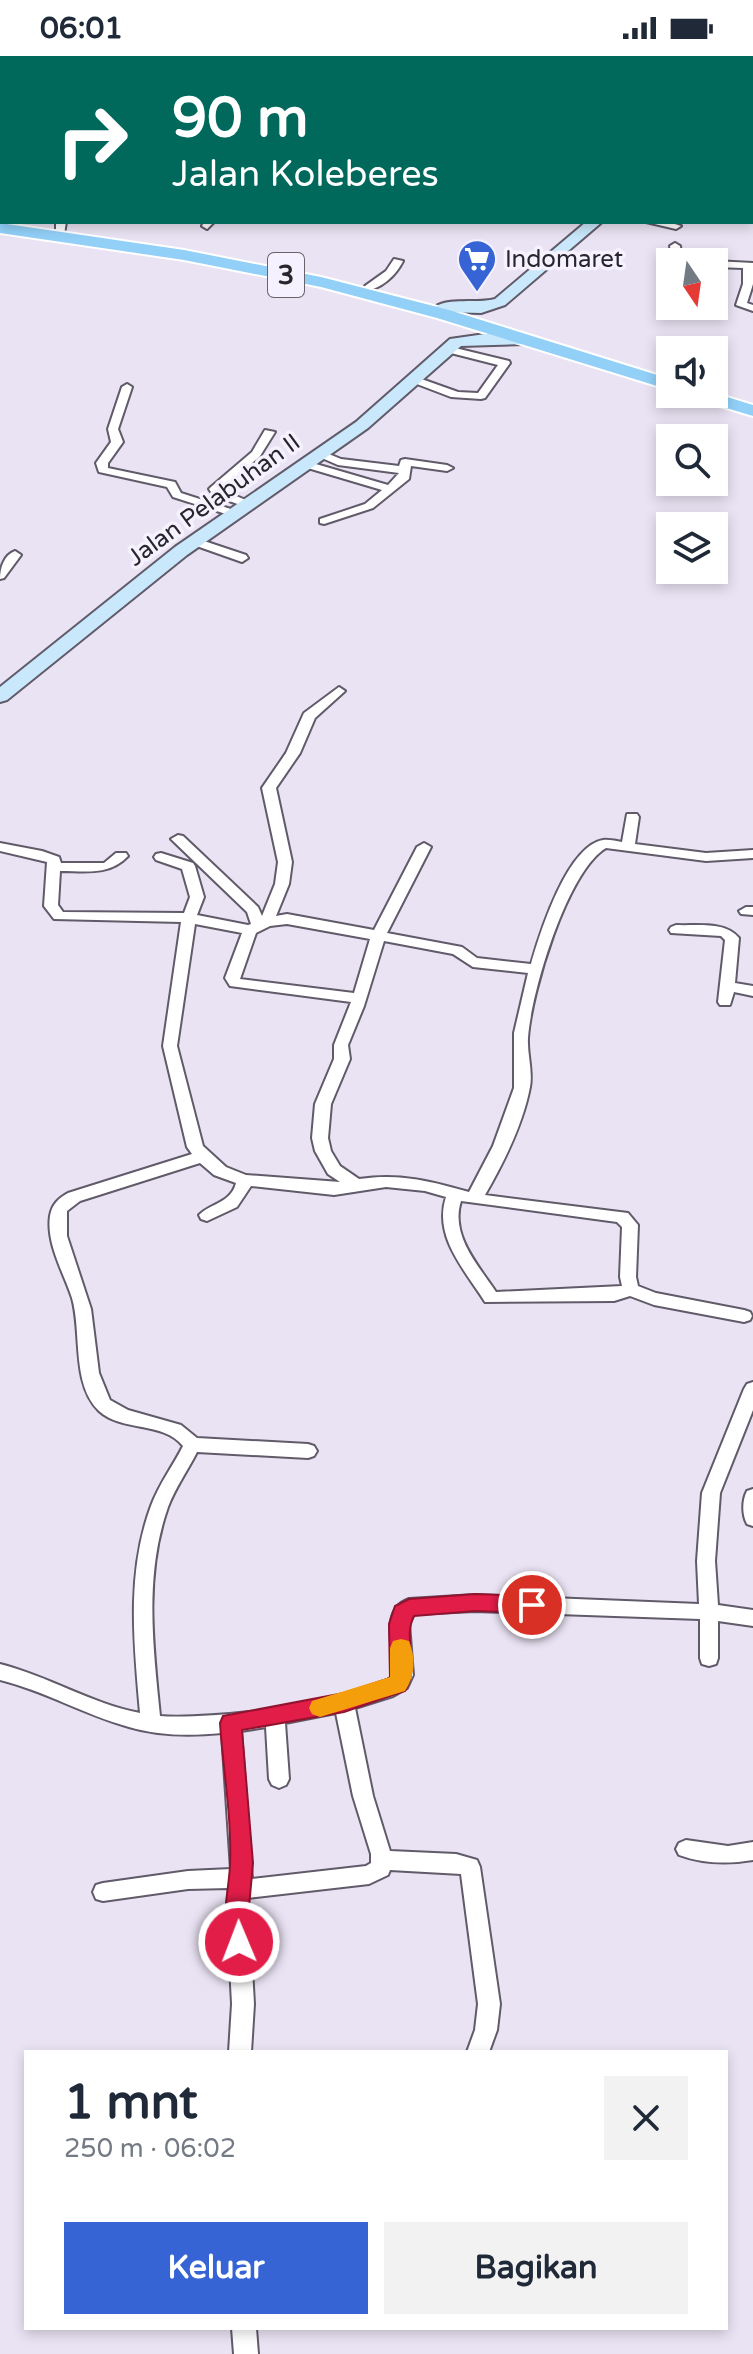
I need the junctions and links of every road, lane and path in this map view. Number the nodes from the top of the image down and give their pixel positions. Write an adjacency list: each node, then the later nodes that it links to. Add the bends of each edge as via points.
1 (0, 93): 2 (street)
2 (0, 106)
3 (593, 224): 13 (main road)
4 (664, 224): 6 (street)
5 (0, 226): 7 (main road, 3)
6 (676, 226)
7 (65, 231): 8 (main road, 3)
8 (141, 246): 12 (main road, 3); 14 (main road, 3)
9 (398, 261): 12 (street)
10 (728, 265): 11 (street)
11 (750, 266): 15 (street, via 741,305)
12 (369, 288): 14 (main road, 3)
13 (500, 302): 14 (main road, via 481,308); 16 (main road, via 506,316)
14 (438, 308): 16 (main road, 3); 17 (main road, via 451,326)
15 (753, 308)
16 (528, 337): 17 (main road); 18 (main road, 3)
17 (452, 346): 19 (main road, Jalan Pelabuhan II); 19 (street, via 505,363 481,396 444,391)
18 (656, 378)
19 (413, 379): 26 (main road, Jalan Pelabuhan II, via 362,425)
20 (127, 387): 32 (street, via 113,429 117,442 102,463 103,470 171,484 177,495)
21 (728, 398): 23 (main road)
22 (728, 399): 24 (main road)
23 (753, 404)
24 (753, 411)
25 (269, 432): 32 (street, via 256,454 215,489)
26 (312, 458): 27 (street); 30 (street, via 334,474 343,489); 32 (main road, Jalan Pelabuhan II)
27 (369, 467): 29 (street); 30 (street)
28 (447, 468): 29 (street, via 407,462)
29 (402, 470): 31 (street, via 405,477)
30 (355, 479): 31 (street)
31 (391, 489): 33 (street, via 362,509)
32 (240, 508): 34 (main road, Jalan Pelabuhan II)
33 (324, 521)
34 (195, 542): 36 (street); 39 (main road, Jalan Pelabuhan II)
35 (15, 555): 37 (street)
36 (242, 558)
37 (0, 575)
38 (339, 691): 50 (street, via 309,716 269,788 285,862 282,884)
39 (0, 696)
40 (632, 817): 44 (street)
41 (178, 839): 50 (street, via 253,910)
42 (0, 847): 48 (street, via 42,855 54,860)
43 (424, 847): 52 (street)
44 (628, 847): 45 (street, via 706,857); 53 (street, via 597,845 585,854 569,881)
45 (753, 854)
46 (121, 856): 48 (street, via 107,867)
47 (161, 857): 49 (street, via 188,866 197,897)
48 (55, 867): 49 (street, via 50,901 59,916)
49 (189, 918): 50 (street); 56 (street, via 170,1046)
50 (259, 926): 52 (street, via 287,919); 55 (street, via 232,978 235,983)
51 (676, 930): 54 (street, via 724,932 732,938 726,994)
52 (378, 936): 53 (street, via 457,950 473,962); 55 (street)
53 (536, 969): 60 (street, via 520,1038 523,1085 486,1183)
54 (753, 991)
55 (359, 998): 58 (street, via 323,1104 320,1138 334,1170)
56 (198, 1153): 57 (street, via 220,1171); 65 (street, via 74,1197 63,1203 58,1225 84,1310 97,1394 105,1407 176,1431)
57 (244, 1180): 58 (street, via 317,1189); 61 (street, via 239,1196)
58 (357, 1186): 59 (street, via 386,1181)
59 (455, 1194): 60 (street); 62 (street, via 449,1213 453,1238 491,1298)
60 (473, 1199): 62 (street, via 628,1220)
61 (207, 1215)
62 (631, 1290): 63 (street)
63 (744, 1316)
64 (753, 1389): 69 (street, via 711,1493)
65 (192, 1445): 66 (street); 76 (street, via 161,1503 149,1542 144,1599)
66 (308, 1451)
67 (753, 1496): 68 (street)
68 (753, 1519)
69 (709, 1612): 70 (street); 71 (street); 73 (street, via 475,1603 409,1607 399,1624 401,1681)
70 (753, 1618)
71 (709, 1658)
72 (0, 1672): 76 (street)
73 (344, 1703): 74 (street); 80 (street)
74 (275, 1716): 75 (street); 77 (street)
75 (231, 1723): 76 (street); 81 (street)
76 (151, 1724)
77 (279, 1779)
78 (686, 1849): 79 (street, via 728,1855)
79 (753, 1851)
80 (382, 1860): 81 (street, via 379,1872 369,1875); 84 (street, via 470,1867 489,2004)
81 (241, 1884): 82 (street, via 188,1880); 83 (street)
82 (103, 1892)
83 (240, 2050)
84 (479, 2050)
85 (244, 2330): 86 (street)
86 (246, 2354)

